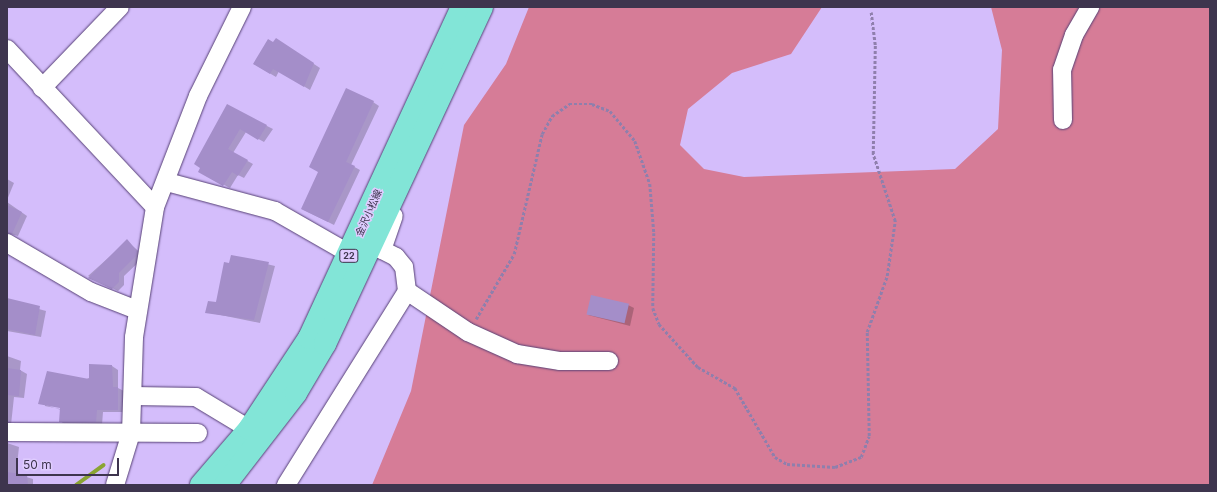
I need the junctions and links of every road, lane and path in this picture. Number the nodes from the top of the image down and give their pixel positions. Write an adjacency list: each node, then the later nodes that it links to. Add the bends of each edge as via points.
1 (120, 7): 8 (street)
2 (242, 7): 11 (street, via 198,96)
3 (462, 7): 14 (main road, 金沢小松線 / 22)
4 (482, 7): 10 (main road, 金沢小松線 / 22)
5 (1090, 7): 9 (street, via 1062,70)
6 (871, 12): 17 (path, via 876,77 873,154 895,221 887,276 867,332 869,436 861,457 835,467 787,464 774,458 736,388 698,367 658,324 653,308 654,233 650,184 635,140 624,123 610,111 592,104 569,104 552,116 542,134 514,254 500,285)
7 (7, 49): 8 (street)
8 (42, 88): 12 (street)
9 (1063, 120)
10 (412, 162): 15 (street, via 382,250 396,257 404,267); 26 (main road, 金沢小松線 / 22, via 325,344 264,438)
11 (167, 182): 12 (street); 14 (street, via 275,211 330,246)
12 (155, 207): 16 (street)
13 (7, 244): 16 (street, via 91,292)
14 (350, 254): 20 (main road, 金沢小松線 / 22, via 309,338)
15 (407, 291): 17 (street); 27 (street)
16 (137, 310): 19 (street)
17 (468, 332): 18 (street, via 517,354 560,361)
18 (609, 361)
19 (133, 396): 20 (street, via 196,397); 22 (street)
20 (249, 429): 25 (main road, 金沢小松線 / 22)
21 (7, 432): 22 (street)
22 (131, 433): 23 (street); 24 (street)
23 (198, 433)
24 (115, 485)
25 (201, 485)
26 (225, 485)
27 (286, 485)

